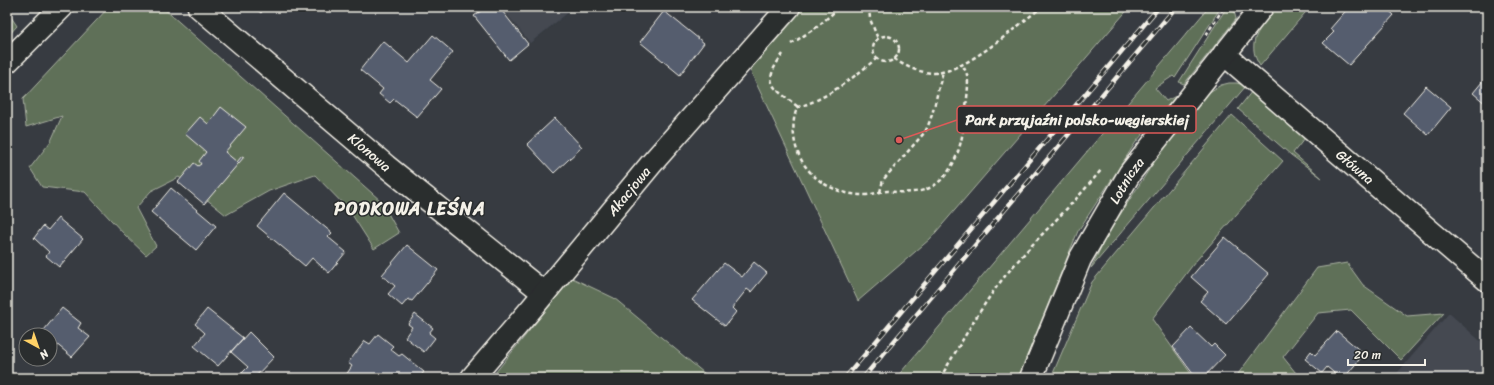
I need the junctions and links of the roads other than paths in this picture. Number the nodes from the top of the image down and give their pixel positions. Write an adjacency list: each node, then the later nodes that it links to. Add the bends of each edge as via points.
1 (62, 7): 6 (street)
2 (199, 7): 8 (street, Klonowa, via 386,166)
3 (789, 7): 8 (street, Akacjowa, via 652,163)
4 (1262, 7): 5 (street, Lotnicza)
5 (1224, 54): 7 (street, Główna); 10 (street, Lotnicza, via 1130,173 1080,259)
6 (7, 62)
7 (1487, 280)
8 (544, 293): 9 (street, Akacjowa)
9 (472, 378)
10 (1031, 378)

